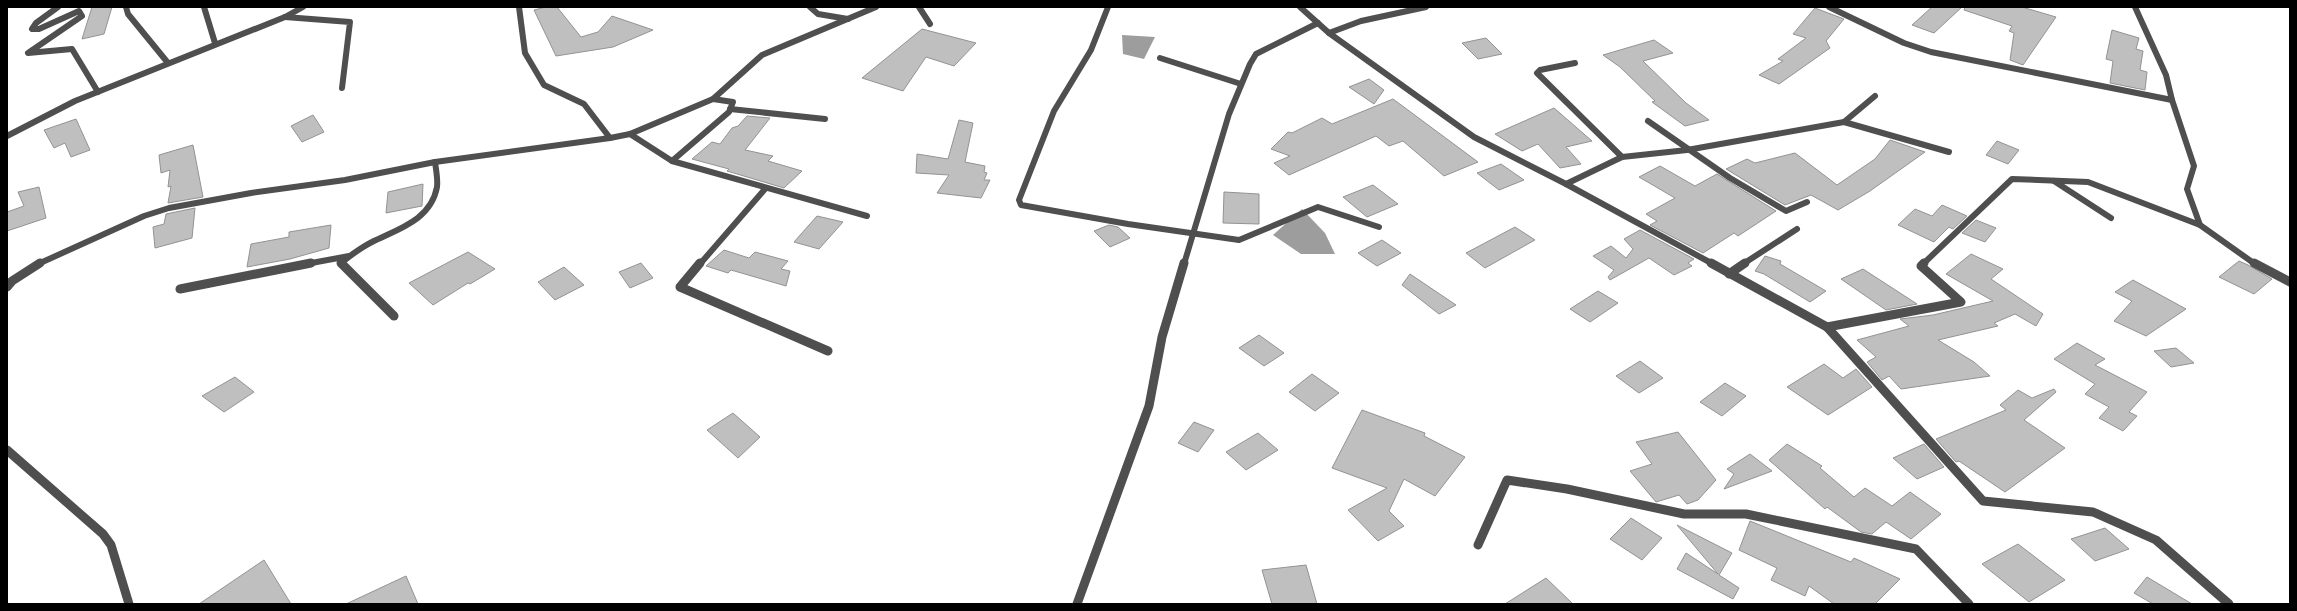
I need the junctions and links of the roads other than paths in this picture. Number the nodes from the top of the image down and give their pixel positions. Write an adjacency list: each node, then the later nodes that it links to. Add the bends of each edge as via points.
1 (58, 7): 25 (street, via 32,29 39,29 79,11 82,16 28,53 72,49)
2 (126, 7): 21 (street, via 128,14)
3 (204, 7): 19 (street)
4 (302, 7): 14 (street)
5 (519, 7): 35 (street, via 525,53 544,85 584,104)
6 (810, 7): 15 (street, via 818,14)
7 (876, 7): 15 (street)
8 (919, 7): 17 (street)
9 (1108, 7): 50 (street, via 1091,50 1054,111 1019,202 1028,207)
10 (1300, 7): 16 (street)
11 (1426, 7): 18 (street, via 1361,21)
12 (1829, 7): 28 (street, via 1904,43 1931,52)
13 (2135, 7): 28 (street, via 2166,75)
14 (285, 17): 19 (street); 24 (street, via 350,22)
15 (848, 19): 27 (street, via 762,55)
16 (1318, 23): 18 (street); 23 (street, via 1256,54)
17 (930, 24)
18 (1329, 33): 42 (street, via 1474,137)
19 (215, 43): 21 (street)
20 (1160, 58): 23 (street)
21 (168, 63): 25 (street)
22 (1575, 63): 38 (street, via 1536,73)
23 (1241, 84): 50 (street, via 1229,114)
24 (342, 88)
25 (98, 92): 34 (street)
26 (1875, 96): 32 (street)
27 (713, 99): 29 (street, via 733,102); 33 (street)
28 (2172, 100): 47 (street, via 2194,166 2187,189)
29 (730, 109): 30 (street); 39 (street, via 710,130)
30 (825, 120)
31 (1648, 121): 36 (street)
32 (1844, 122): 36 (street); 37 (street)
33 (630, 134): 35 (street); 39 (street)
34 (7, 136)
35 (610, 138): 40 (street)
36 (1686, 150): 38 (street); 44 (street, via 1786,211)
37 (1949, 152)
38 (1622, 157): 42 (street)
39 (672, 161): 43 (street)
40 (435, 162): 51 (street, via 439,177 432,204 405,228); 54 (street, via 345,180 169,208 144,216 45,260)
41 (2053, 181): 46 (street); 47 (street, via 2088,182); 57 (street, via 2012,179 1921,266 1961,302)
42 (1566, 184): 52 (street)
43 (765, 189): 45 (street); 58 (street, via 680,287)
44 (1807, 202)
45 (867, 216)
46 (2111, 218)
47 (2200, 225): 53 (street, via 2256,265)
48 (1379, 227): 50 (street, via 1318,207 1239,240)
49 (1797, 229): 52 (street)
50 (1193, 232): 62 (street, via 1162,336 1150,406)
51 (349, 256): 55 (street); 56 (street, via 341,263 342,266)
52 (1729, 274): 57 (street)
53 (2290, 282)
54 (7, 287)
55 (180, 289)
56 (394, 316)
57 (1827, 327): 64 (street, via 1983,500 2093,512 2156,540)
58 (828, 351)
59 (7, 450): 61 (street, via 103,534 111,545)
60 (1478, 545): 63 (street, via 1507,480 1567,489 1684,514 1746,514 1916,549)
61 (129, 604)
62 (1077, 604)
63 (1969, 604)
64 (2229, 604)

